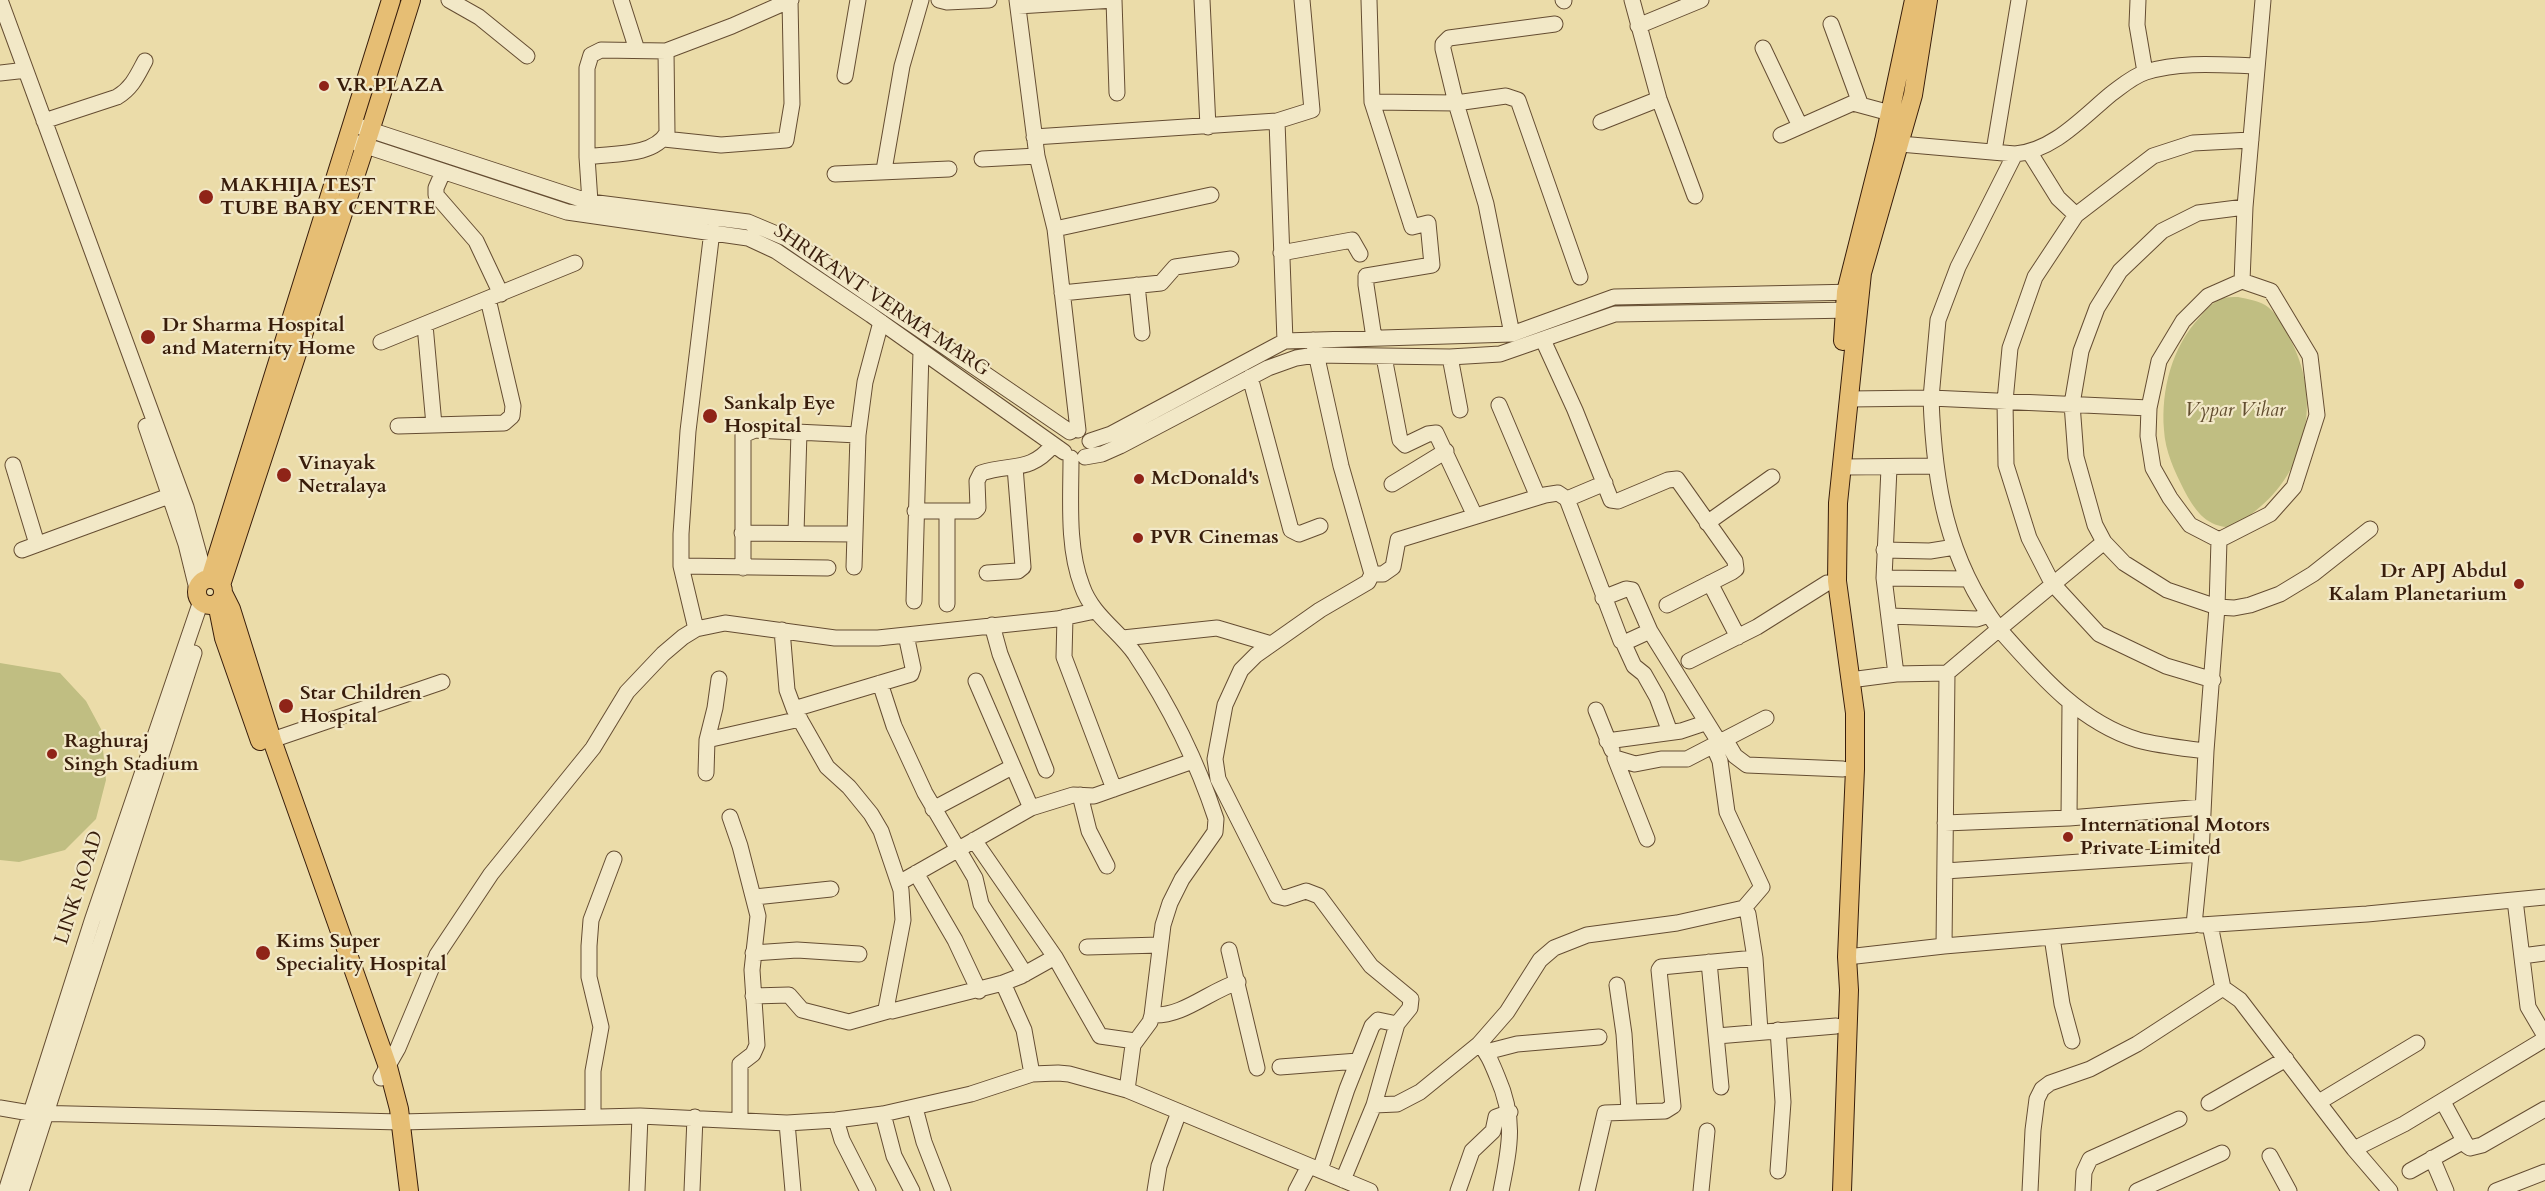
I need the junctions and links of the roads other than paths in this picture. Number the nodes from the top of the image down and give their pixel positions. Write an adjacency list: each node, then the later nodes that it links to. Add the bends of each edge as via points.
1 (0, 0): 43 (street)
2 (391, 0): 48 (main road, LINK ROAD)
3 (411, 0): 51 (main road, LINK ROAD)
4 (449, 0): 30 (street, via 479,17)
5 (621, 0): 28 (street)
6 (791, 0): 29 (street); 52 (street, via 792,104 786,140 721,145)
7 (858, 0): 36 (street)
8 (921, 0): 61 (street, via 902,66)
9 (939, 0): 10 (street)
10 (989, 0)
11 (1114, 0): 22 (street); 37 (street)
12 (1202, 0): 47 (street)
13 (1302, 0): 44 (street, via 1312,110)
14 (1369, 0): 39 (street)
15 (1632, 0): 26 (street)
16 (1701, 0): 26 (street)
17 (1914, 0): 42 (main road)
18 (1928, 0): 54 (main road, via 1913,95)
19 (2019, 0): 55 (street)
20 (2138, 0): 34 (street, via 2137,25)
21 (2263, 0): 32 (street)
22 (1017, 3): 50 (street)
23 (0, 22): 33 (street)
24 (1555, 24): 40 (street, via 1445,40 1443,49)
25 (1831, 24): 41 (street)
26 (1638, 26): 38 (street)
27 (1762, 48): 46 (street)
28 (638, 50): 29 (street); 58 (street, via 601,50 588,60)
29 (666, 51): 52 (street)
30 (527, 56)
31 (145, 61): 43 (street, via 126,92)
32 (2258, 66): 34 (street, via 2192,65); 53 (street)
33 (18, 71): 35 (street); 117 (street)
34 (2145, 72): 56 (street, via 2126,82 2047,146)
35 (0, 73)
36 (845, 76)
37 (1117, 93)
38 (1659, 99): 45 (street); 65 (street)
39 (1372, 102): 40 (street); 85 (street, via 1412,227 1428,223 1432,265 1366,276)
40 (1456, 103): 75 (street, via 1506,96 1518,100); 84 (street, via 1486,204)
41 (1860, 103): 42 (street); 46 (street, via 1838,107)
42 (1890, 113): 80 (main road)
43 (44, 121): 146 (street, via 186,507)
44 (1277, 121): 47 (street); 71 (street)
45 (1601, 122)
46 (1800, 126): 49 (street)
47 (1208, 127): 50 (street)
48 (350, 131): 51 (street, SHRIKANT VERMA MARG); 146 (main road, LINK ROAD)
49 (1781, 135)
50 (1034, 137): 57 (street)
51 (368, 138): 62 (street, SHRIKANT VERMA MARG); 66 (street, SHRIKANT VERMA MARG); 146 (main road, LINK ROAD)
52 (664, 139): 58 (street, via 652,147)
53 (2251, 140): 67 (street); 68 (street, via 2193,142 2153,156)
54 (1899, 144): 55 (street); 80 (main road)
55 (1994, 150): 56 (street)
56 (2022, 153): 68 (street); 94 (street, via 1958,267 1938,320)
57 (1037, 156): 59 (street); 69 (street)
58 (587, 157): 66 (street)
59 (982, 159)
60 (949, 169): 61 (street)
61 (884, 170): 63 (street)
62 (443, 172): 70 (street, SHRIKANT VERMA MARG, via 567,212); 79 (street, via 436,195 476,241)
63 (835, 174)
64 (1211, 195): 69 (street)
65 (1695, 196)
66 (590, 202): 103 (street, SHRIKANT VERMA MARG, via 748,222 786,238)
67 (2245, 207): 76 (street); 97 (street, via 2198,213 2162,231 2120,271 2097,308 2081,351)
68 (2076, 215): 96 (street, via 2035,277 2010,348)
69 (1055, 229): 78 (street)
70 (712, 231): 81 (street, SHRIKANT VERMA MARG, via 748,238 776,251); 135 (street, via 687,431)
71 (1281, 253): 72 (street, via 1352,240); 87 (street)
72 (1360, 254)
73 (1231, 259): 77 (street, via 1175,267 1161,283)
74 (575, 263): 79 (street)
75 (1580, 278)
76 (2242, 281): 99 (street, via 2208,296 2183,321 2159,361); 129 (street, via 2271,291 2310,356 2317,415 2294,487 2270,514)
77 (1137, 285): 78 (street); 83 (street)
78 (1062, 293): 103 (street)
79 (494, 297): 82 (street); 101 (street, via 512,416 504,423)
80 (1852, 301): 84 (street, via 1614,297); 86 (street, via 1615,314); 95 (main road); 144 (main road, via 1829,498)
81 (880, 322): 90 (street, SHRIKANT VERMA MARG); 105 (street, via 865,382)
82 (425, 325): 88 (street); 101 (street)
83 (1142, 333)
84 (1512, 334): 85 (street)
85 (1374, 338): 89 (street)
86 (1543, 340): 92 (street, via 1500,354); 115 (street)
87 (1285, 341): 89 (street); 106 (street, via 1111,434)
88 (381, 342)
89 (1314, 347): 91 (street); 93 (street); 140 (street, via 1341,466)
90 (921, 351): 108 (street, SHRIKANT VERMA MARG); 120 (street)
91 (1384, 357): 92 (street); 107 (street, via 1402,443 1436,433)
92 (1450, 357): 100 (street)
93 (1250, 377): 108 (street, via 1120,447 1102,454); 124 (street, via 1291,530 1299,534)
94 (1931, 398): 95 (street); 96 (street); 111 (street)
95 (1849, 399): 112 (main road)
96 (2005, 401): 97 (street); 145 (street, via 2006,465 2029,538)
97 (2072, 404): 99 (street); 130 (street, via 2076,458 2095,525)
98 (1498, 405): 118 (street)
99 (2150, 408): 129 (street, via 2148,436 2154,468 2190,525)
100 (1460, 410)
101 (434, 425): 102 (street)
102 (398, 426)
103 (1074, 431): 106 (street, SHRIKANT VERMA MARG, via 1086,434); 108 (street, via 1062,443)
104 (800, 432): 105 (street); 126 (street, via 755,430 743,435); 127 (street)
105 (858, 435): 128 (street)
106 (1090, 441): 108 (street, via 1090,450)
107 (1446, 451): 116 (street); 122 (street)
108 (1068, 453): 110 (street); 152 (street, via 1076,563 1081,585)
109 (14, 465): 131 (street)
110 (1015, 466): 121 (street, via 978,476 975,511); 139 (street, via 1023,567 1018,571)
111 (1935, 466): 113 (street); 132 (street, via 1941,503)
112 (1843, 467): 113 (street); 170 (main road, via 1838,503 1837,580)
113 (1889, 468): 134 (street)
114 (1772, 477): 123 (street)
115 (1605, 483): 119 (street); 123 (street, via 1614,502 1677,479)
116 (1392, 484)
117 (169, 496): 131 (street); 146 (street, via 186,544)
118 (1538, 497): 119 (street, via 1558,493); 122 (street)
119 (1567, 499): 147 (street)
120 (915, 511): 121 (street); 148 (street)
121 (947, 511): 149 (street)
122 (1475, 516): 140 (street, via 1398,540 1393,567 1383,574)
123 (1707, 523): 143 (street, via 1737,565 1732,572)
124 (1320, 526)
125 (2370, 529): 151 (street, via 2313,574 2280,594 2250,605)
126 (742, 533): 127 (street); 137 (street)
127 (796, 533): 128 (street)
128 (854, 534): 136 (street)
129 (2219, 540): 151 (street)
130 (2104, 542): 145 (street); 151 (street, via 2124,563 2168,590)
131 (37, 544): 133 (street)
132 (1955, 547): 134 (street); 142 (street)
133 (22, 550)
134 (1884, 550): 141 (street)
135 (681, 566): 137 (street); 157 (street)
136 (854, 567)
137 (743, 568): 138 (street)
138 (828, 568)
139 (987, 573)
140 (1372, 574): 165 (street, via 1364,585)
141 (1884, 578): 142 (street); 154 (street)
142 (1968, 579): 153 (street)
143 (1710, 583): 150 (street); 162 (street)
144 (1827, 583): 162 (street); 189 (main road, via 1844,708)
145 (2052, 583): 158 (street); 171 (street, via 2099,634 2166,666)
146 (210, 592): 181 (main road, via 231,609); 253 (main road); 267 (street, LINK ROAD)
147 (1603, 598): 160 (street, via 1630,589); 164 (street)
148 (914, 601)
149 (946, 604)
150 (1667, 605)
151 (2217, 607): 171 (street)
152 (1095, 611): 155 (street); 163 (street)
153 (1989, 615): 154 (street, via 1977,619); 158 (street)
154 (1889, 616): 168 (street)
155 (1065, 618): 156 (street); 192 (street, via 1064,657)
156 (992, 625): 161 (street); 190 (street)
157 (696, 629): 159 (street, via 725,623); 253 (street, via 663,654 627,692 592,748 491,874 437,955)
158 (1999, 629): 167 (street); 175 (street, via 2036,672)
159 (782, 630): 161 (street, via 835,638); 177 (street, via 787,690)
160 (1650, 631): 164 (street); 179 (street)
161 (906, 635): 174 (street, via 913,671)
162 (1738, 637): 166 (street)
163 (1123, 638): 165 (street, via 1217,628); 187 (street, via 1162,697)
164 (1623, 642): 180 (street, via 1634,666 1644,674 1657,698)
165 (1271, 644): 238 (street, via 1241,670 1233,684 1218,736 1218,779 1277,896 1285,898 1306,891 1319,896 1366,961 1411,999 1410,1008)
166 (1689, 661)
167 (1947, 673): 168 (street); 199 (street)
168 (1896, 674): 170 (street)
169 (719, 679): 182 (street)
170 (1850, 680): 226 (main road, via 1855,714 1855,769)
171 (2212, 680): 185 (street)
172 (976, 681): 188 (street)
173 (442, 682): 181 (street)
174 (880, 683): 177 (street); 196 (street, via 908,760)
175 (2070, 703): 185 (street, via 2137,739); 198 (street)
176 (1596, 710): 183 (street)
177 (797, 714): 182 (street); 208 (street, via 827,766 871,814)
178 (1766, 718): 184 (street)
179 (1706, 723): 180 (street); 184 (street)
180 (1670, 732): 183 (street)
181 (272, 740): 253 (main road)
182 (707, 740): 191 (street)
183 (1607, 741): 186 (street)
184 (1719, 742): 186 (street, via 1687,759 1635,764); 189 (street, via 1747,765); 213 (street, via 1727,812 1762,887)
185 (2206, 751): 194 (street)
186 (1615, 758): 200 (street)
187 (1193, 761): 192 (street); 217 (street, via 1216,826 1170,903)
188 (1012, 767): 195 (street); 196 (street)
189 (1844, 768): 239 (main road)
190 (1046, 770)
191 (706, 773)
192 (1114, 789): 193 (street, via 1094,796)
193 (1080, 795): 195 (street); 205 (street, via 1089,831)
194 (2203, 807): 198 (street); 203 (street)
195 (1031, 808): 201 (street)
196 (933, 809): 202 (street)
197 (730, 817): 210 (street)
198 (2069, 819): 199 (street)
199 (1945, 824): 206 (street)
200 (1647, 839)
201 (974, 840): 202 (street); 225 (street)
202 (957, 849): 207 (street); 229 (street, via 975,878 981,904)
203 (2202, 854): 206 (street); 215 (street)
204 (614, 859): 270 (street, via 591,920 589,977 601,1027 593,1071)
205 (1107, 866)
206 (1945, 871): 218 (street)
207 (916, 873): 208 (street); 234 (street, via 955,940)
208 (899, 883): 236 (street, via 903,920 885,1005)
209 (831, 889): 210 (street)
210 (755, 897): 221 (street, via 758,916)
211 (2545, 897): 212 (street)
212 (2515, 900): 214 (street); 224 (street)
213 (1744, 908): 227 (street); 248 (street, via 1677,923 1587,935 1554,948 1540,960)
214 (2210, 925): 215 (street); 233 (street)
215 (2194, 926): 216 (street)
216 (2052, 937): 218 (street); 246 (street, via 2062,1005)
217 (1160, 945): 219 (street); 237 (street)
218 (1944, 946): 226 (street)
219 (1087, 947)
220 (1229, 950): 230 (street)
221 (753, 953): 223 (street, via 796,950); 235 (street)
222 (2545, 953): 224 (street)
223 (859, 954)
224 (2522, 956): 244 (street, via 2528,1007)
225 (1055, 957): 229 (street); 245 (street, via 1100,1036)
226 (1847, 957): 307 (main road)
227 (1755, 958): 228 (street); 241 (street)
228 (1709, 962): 242 (street); 264 (street, via 1659,969 1672,1106 1665,1111)
229 (1025, 974): 231 (street)
230 (1238, 982): 237 (street, via 1177,1012); 252 (street)
231 (1003, 983): 234 (street); 254 (street, via 1024,1030)
232 (1617, 985): 264 (street)
233 (2223, 988): 249 (street, via 2240,1000); 308 (street, via 2137,1044 2042,1089 2033,1130)
234 (978, 991): 236 (street)
235 (753, 996): 236 (street, via 789,995 802,1010 849,1022); 273 (street, via 757,1045 753,1054 740,1064)
236 (888, 1011)
237 (1152, 1015): 245 (street)
238 (1397, 1024): 250 (street, via 1374,1022); 260 (street)
239 (1836, 1026): 240 (street); 306 (main road)
240 (1778, 1030): 241 (street); 284 (street, via 1783,1102)
241 (1760, 1031): 242 (street)
242 (1717, 1036): 255 (street)
243 (1599, 1037): 248 (street)
244 (2545, 1038): 257 (street)
245 (1135, 1041): 256 (street)
246 (2072, 1041)
247 (2417, 1043): 258 (street)
248 (1483, 1048): 260 (street, via 1420,1092 1397,1104); 266 (street, via 1505,1094)
249 (2286, 1059): 258 (street); 259 (street)
250 (1358, 1061): 251 (street); 283 (street)
251 (1280, 1067)
252 (1257, 1068)
253 (384, 1072): 275 (main road)
254 (1032, 1074): 256 (street, via 1069,1074); 262 (street)
255 (1721, 1087)
256 (1128, 1090): 265 (street)
257 (2444, 1101): 278 (street); 279 (street)
258 (2319, 1102): 279 (street)
259 (2209, 1103)
260 (1374, 1105): 287 (street)
261 (0, 1108): 267 (street)
262 (915, 1108): 268 (street); 298 (street)
263 (2545, 1109): 278 (street, via 2475,1148)
264 (1629, 1111): 304 (street, via 1602,1116)
265 (1179, 1112): 283 (street); 299 (street, via 1159,1166)
266 (1509, 1112): 302 (street, via 1496,1117 1493,1131 1474,1148); 303 (street, via 1510,1140)
267 (38, 1113): 275 (street); 289 (street, LINK ROAD); 290 (street, LINK ROAD)
268 (883, 1114): 274 (street); 297 (street, via 894,1156)
269 (640, 1116): 270 (street); 271 (street); 293 (street)
270 (593, 1117): 275 (street)
271 (695, 1117): 273 (street); 294 (street)
272 (2179, 1119): 309 (street, via 2091,1159 2084,1172)
273 (740, 1120): 276 (street)
274 (836, 1120): 276 (street); 296 (street)
275 (396, 1122): 291 (main road); 292 (main road)
276 (787, 1123): 295 (street)
277 (1707, 1131): 305 (street)
278 (2464, 1141): 282 (street)
279 (2354, 1149): 311 (street)
280 (2222, 1153): 310 (street)
281 (2270, 1156): 288 (street)
282 (2432, 1158): 285 (street); 312 (street)
283 (1314, 1168): 287 (street); 300 (street)
284 (1778, 1171)
285 (2410, 1171)
286 (2545, 1172): 313 (street)
287 (1343, 1180): 301 (street)
288 (2285, 1190)
289 (6, 1191)
290 (21, 1191)
291 (400, 1191)
292 (409, 1191)
293 (637, 1191)
294 (692, 1191)
295 (793, 1191)
296 (868, 1191)
297 (912, 1191)
298 (944, 1191)
299 (1155, 1191)
300 (1296, 1191)
301 (1370, 1191)
302 (1458, 1191)
303 (1501, 1191)
304 (1587, 1191)
305 (1701, 1191)
306 (1832, 1191)
307 (1842, 1191)
308 (2030, 1191)
309 (2083, 1191)
310 (2137, 1191)
311 (2390, 1191)
312 (2446, 1191)
313 (2496, 1191)

